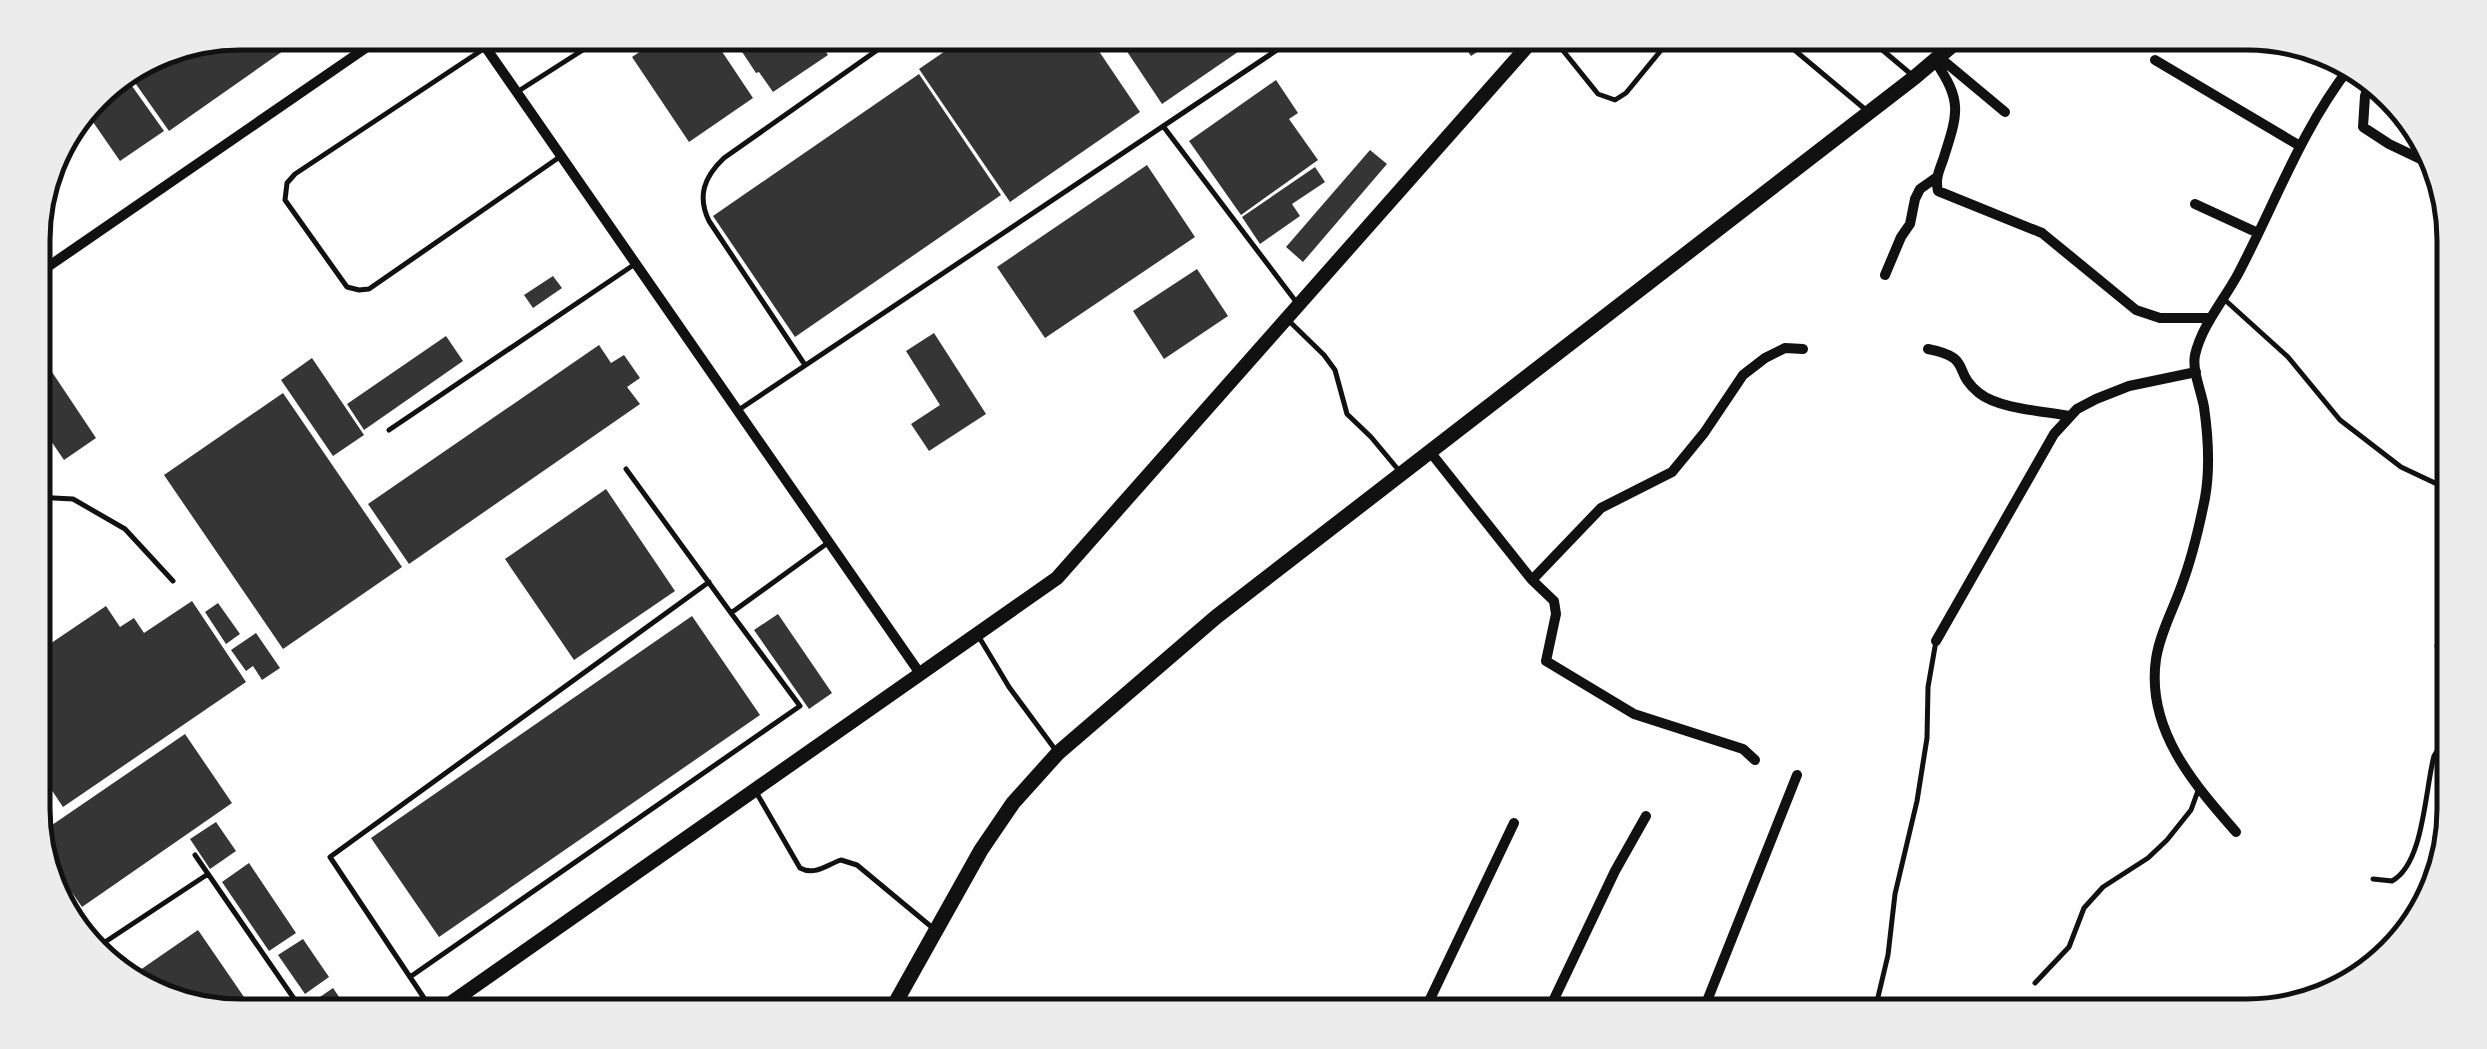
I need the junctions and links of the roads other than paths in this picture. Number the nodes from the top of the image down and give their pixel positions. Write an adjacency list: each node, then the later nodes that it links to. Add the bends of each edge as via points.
1 (363, 50): 28 (street)
2 (482, 50): 23 (lane, via 287,184 286,200 347,286 369,289)
3 (486, 50): 17 (street)
4 (583, 50): 17 (lane)
5 (877, 50): 37 (lane, via 724,158 706,182 702,202 709,221)
6 (1277, 50): 21 (lane)
7 (1528, 50): 32 (street)
8 (1560, 50): 9 (lane, via 1598,94 1615,100)
9 (1661, 50)
10 (1794, 50): 19 (lane)
11 (1882, 50): 16 (lane)
12 (1947, 50): 13 (main road)
13 (1937, 59): 16 (main road); 20 (street); 25 (street, via 1956,106)
14 (2154, 60): 22 (street)
15 (2343, 76): 22 (street)
16 (1915, 77): 19 (main road)
17 (517, 92): 23 (street)
18 (2366, 92): 24 (street, via 2363,128)
19 (1868, 112): 42 (main road)
20 (2005, 112)
21 (1163, 126): 32 (lane); 37 (lane)
22 (2300, 146): 27 (street)
23 (561, 156): 29 (street)
24 (2418, 157)
25 (1937, 177): 30 (street, via 1920,189); 33 (street, via 1938,191 2042,233 2136,310 2160,318)
26 (2195, 204): 27 (street)
27 (2258, 234): 31 (street)
28 (50, 264)
29 (636, 264): 39 (street); 41 (lane)
30 (1885, 275)
31 (2223, 298): 33 (street); 45 (lane, via 2288,357 2340,420 2401,467)
32 (1298, 305): 34 (street)
33 (2210, 318): 38 (street, via 2194,356)
34 (1286, 319): 44 (lane, via 1324,354 1347,414); 52 (street, via 1057,578)
35 (1928, 349): 40 (street, via 1957,358 1980,394)
36 (1803, 350): 48 (street, via 1785,348 1743,375 1672,472 1601,508)
37 (805, 366): 39 (lane)
38 (2196, 372): 40 (street, via 2130,386); 59 (street, via 2206,494 2156,659 2156,686 2162,726)
39 (738, 411): 47 (street)
40 (2070, 416): 53 (street)
41 (390, 430)
42 (1431, 453): 44 (main road); 48 (street)
43 (626, 469): 50 (lane)
44 (1403, 475): 56 (main road, via 1216,618)
45 (2437, 484)
46 (50, 498): 49 (lane, via 73,499 125,529)
47 (829, 542): 51 (lane); 54 (street)
48 (1532, 580): 57 (street, via 1554,601 1546,661 1634,714 1742,748)
49 (174, 581)
50 (709, 582): 51 (lane); 69 (lane, via 330,857)
51 (731, 613): 69 (lane, via 800,706)
52 (978, 635): 54 (street); 56 (lane)
53 (1936, 641): 78 (lane, via 1918,800)
54 (921, 675): 60 (street)
55 (2437, 751): 66 (lane, via 2406,869 2392,881)
56 (1058, 753): 67 (main road, via 1013,803)
57 (1756, 760)
58 (1797, 775): 77 (street)
59 (2199, 788): 63 (street); 70 (lane, via 2167,840 2084,908 2069,947)
60 (756, 790): 67 (lane, via 800,868 818,871 841,860 857,865); 73 (street)
61 (1646, 816): 76 (street)
62 (1514, 823): 75 (street)
63 (2236, 832)
64 (195, 855): 65 (lane)
65 (208, 874): 68 (lane); 71 (lane)
66 (2373, 880)
67 (936, 931): 74 (main road)
68 (105, 942)
69 (410, 977): 72 (lane)
70 (2035, 983)
71 (294, 999)
72 (424, 999)
73 (457, 999)
74 (898, 999)
75 (1430, 999)
76 (1554, 999)
77 (1709, 999)
78 (1878, 999)

